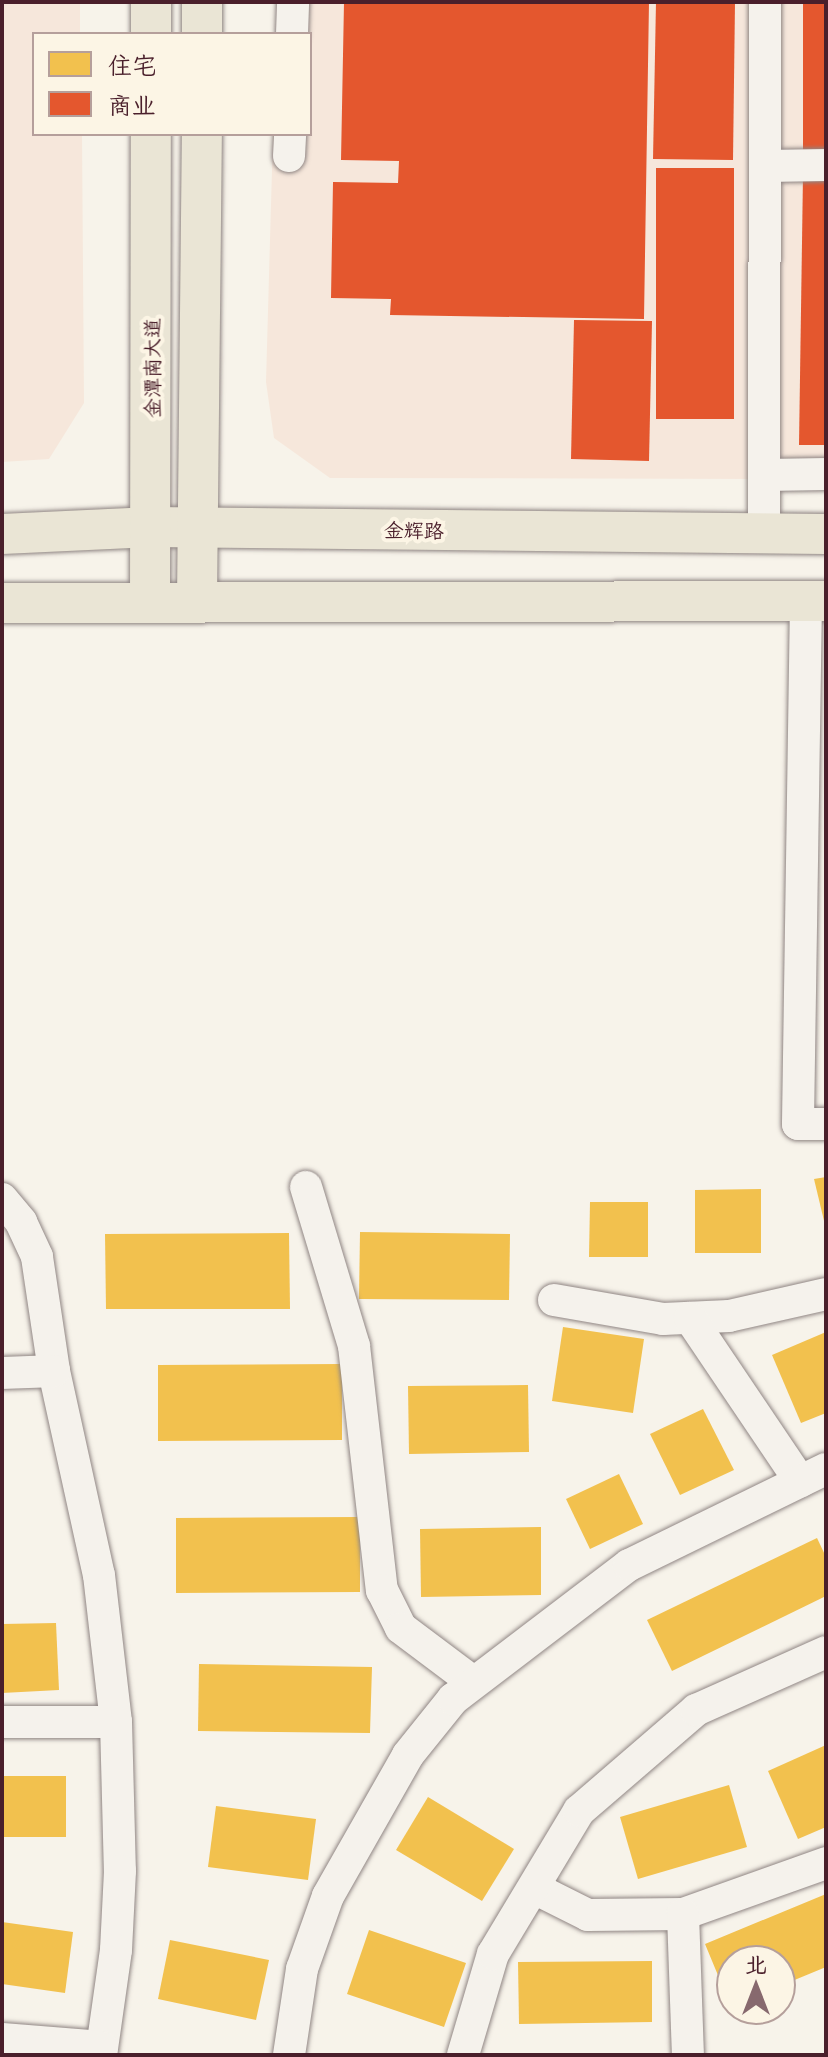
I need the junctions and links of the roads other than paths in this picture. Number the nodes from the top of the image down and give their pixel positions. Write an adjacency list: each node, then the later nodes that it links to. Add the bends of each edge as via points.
1 (151, 2): 5 (main road)
2 (202, 2): 6 (main road)
3 (293, 2): 7 (street)
4 (765, 2): 11 (street)
5 (151, 32)
6 (202, 32)
7 (292, 32)
8 (151, 136): 14 (main road, 金潭南大道)
9 (202, 136): 15 (main road)
10 (826, 165): 11 (street)
11 (766, 166): 13 (street)
12 (826, 474): 13 (street)
13 (765, 475): 17 (street)
14 (152, 527): 15 (main road, 金辉路); 16 (main road, 金辉路); 20 (main road, 金潭南大道)
15 (199, 528): 17 (main road, 金辉路); 19 (main road)
16 (2, 534)
17 (764, 534): 18 (main road, 金辉路)
18 (826, 534)
19 (197, 600): 20 (main road); 21 (main road)
20 (150, 601): 22 (main road)
21 (816, 601): 23 (street, via 798,1124)
22 (2, 603)
23 (826, 1124)
24 (306, 1187): 33 (street, via 354,1346 382,1590 401,1628)
25 (2, 1199): 29 (street, via 21,1222 37,1257)
26 (826, 1294): 28 (street, via 729,1316)
27 (554, 1300): 28 (street, via 663,1319)
28 (690, 1318): 31 (street)
29 (54, 1371): 30 (street); 35 (street, via 99,1575)
30 (2, 1373)
31 (813, 1475): 33 (street, via 629,1565)
32 (826, 1652): 37 (street, via 696,1710 647,1748 579,1811)
33 (473, 1682): 41 (street, via 408,1755 328,1896 302,1969)
34 (2, 1722): 35 (street)
35 (116, 1722): 40 (street, via 120,1871 116,1950)
36 (826, 1863): 38 (street)
37 (536, 1889): 38 (street, via 588,1915); 42 (street, via 520,1903 493,1954)
38 (683, 1914): 43 (street)
39 (2, 2039): 40 (street)
40 (101, 2051)
41 (289, 2055)
42 (463, 2055)
43 (688, 2055)

